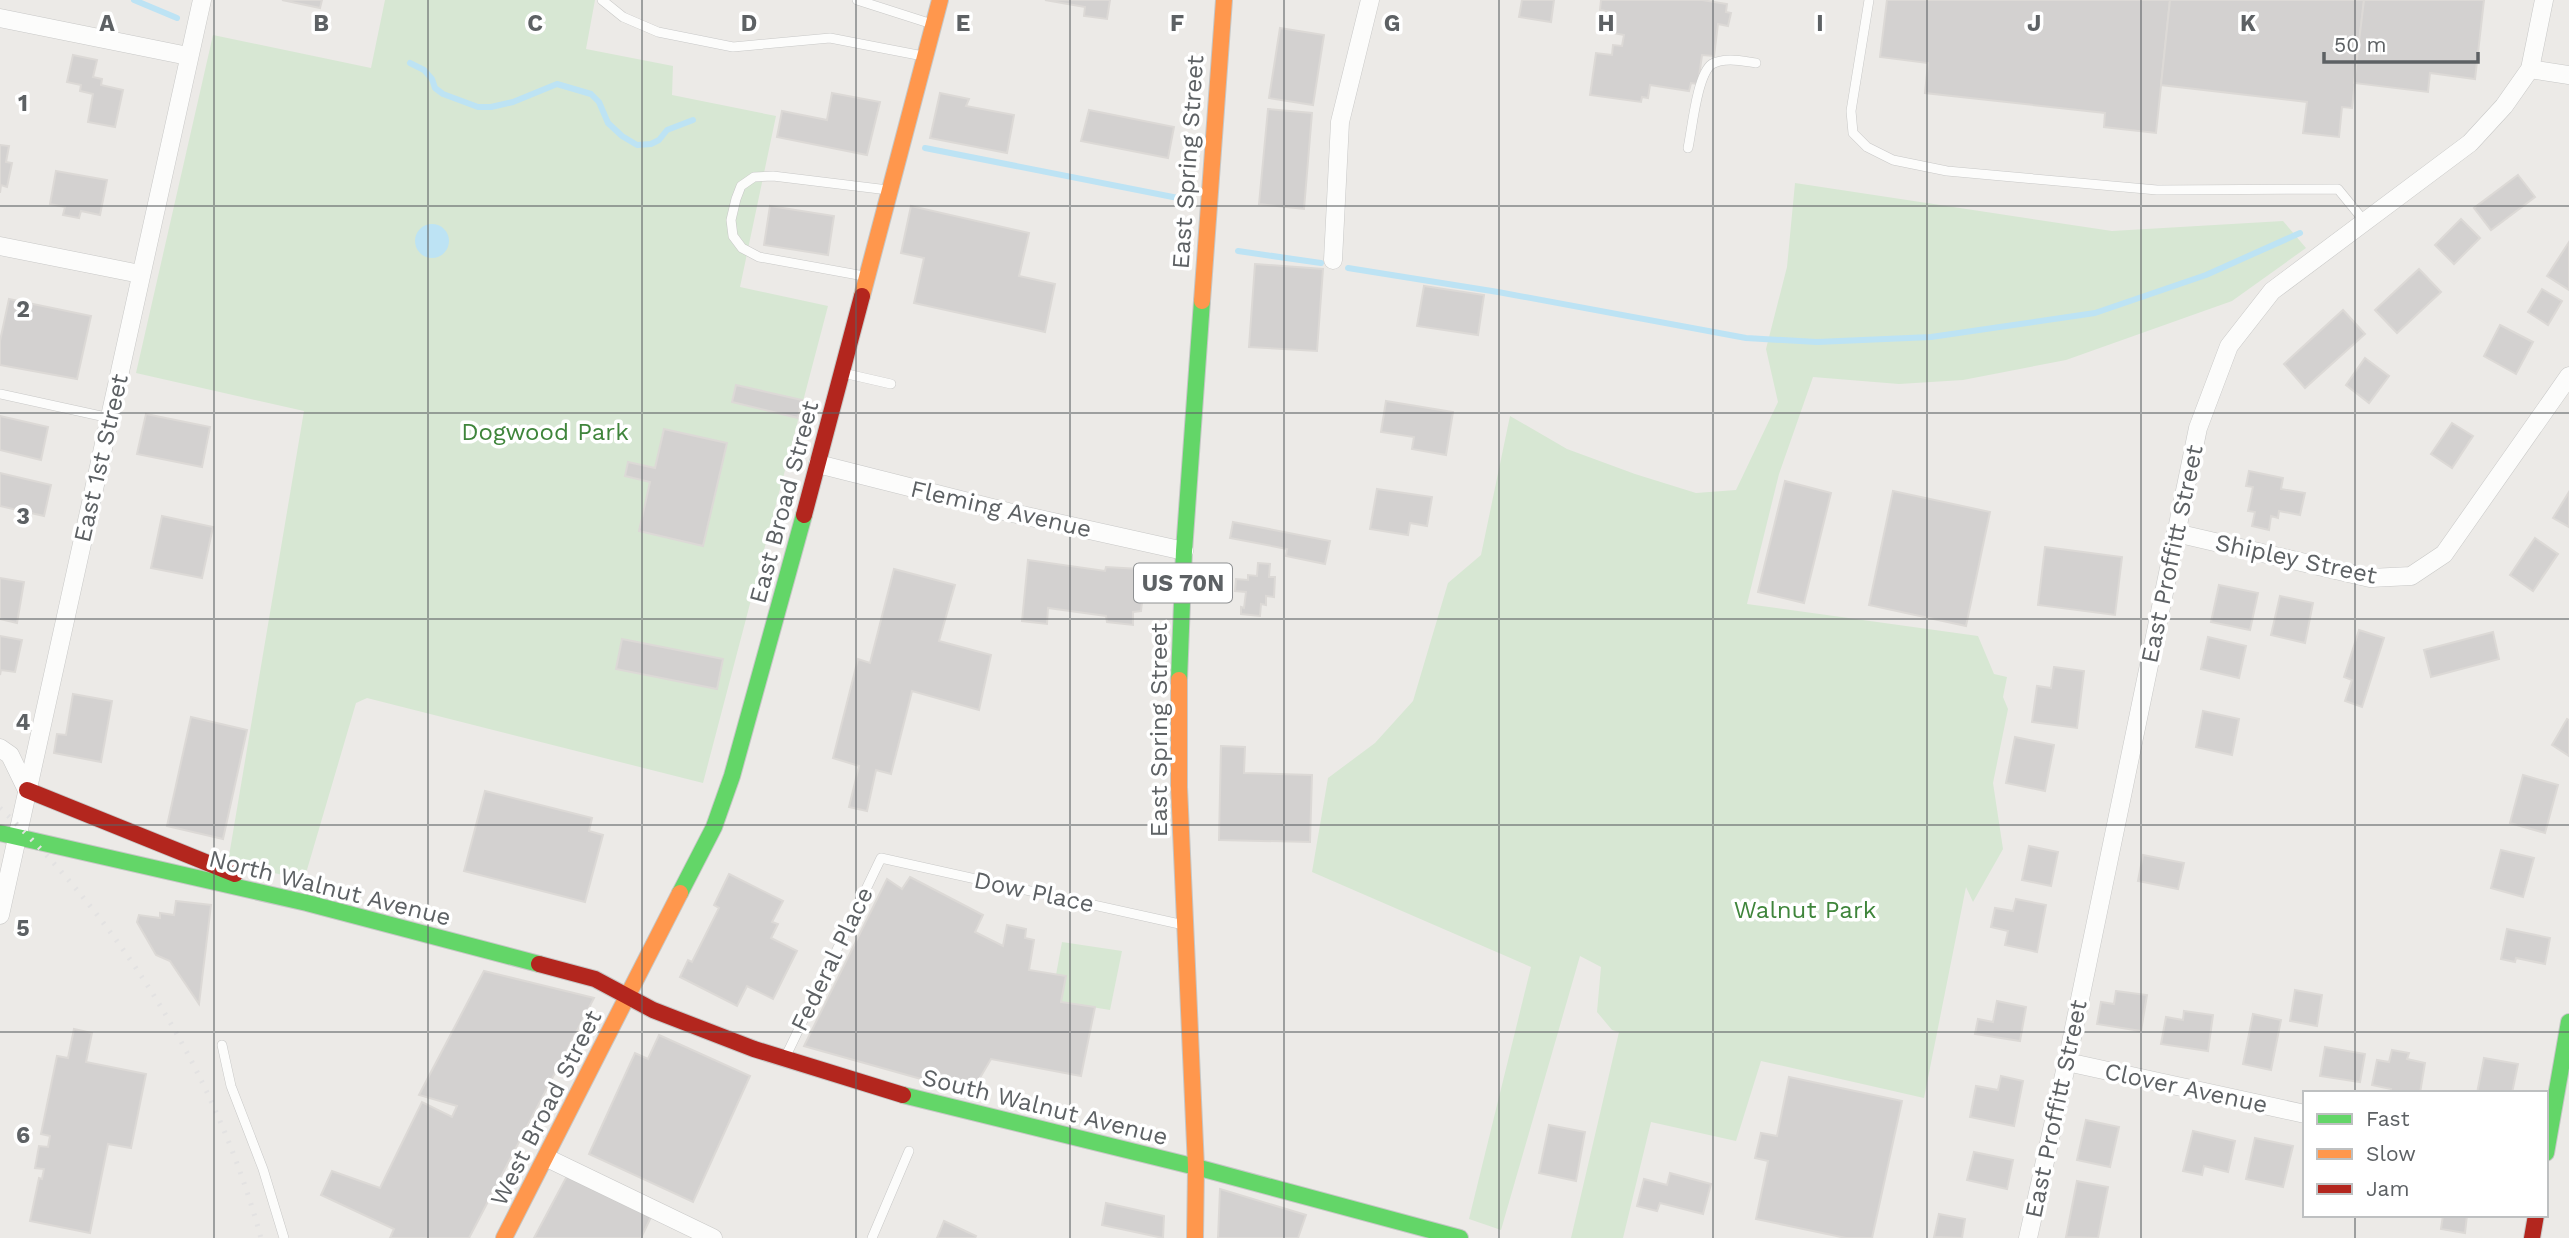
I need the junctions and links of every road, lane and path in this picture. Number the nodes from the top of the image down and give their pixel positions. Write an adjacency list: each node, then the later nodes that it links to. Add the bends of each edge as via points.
1 (202, 0): 12 (street, East 1st Street)
2 (601, 0): 13 (lane, via 623,17 658,32 733,47 830,38)
3 (857, 0): 9 (lane)
4 (940, 0): 11 (street, East Broad Street)
5 (1224, 0): 31 (street, East Spring Street / US 70N)
6 (1370, 0): 21 (street, via 1340,122)
7 (1869, 0): 19 (lane, via 1850,111 1853,133 1867,147 1893,160 1947,171 2157,190 2338,189)
8 (2544, 0): 15 (street, East Proffitt Street)
9 (877, 3): 11 (lane)
10 (0, 18): 12 (street)
11 (934, 25): 13 (street, East Broad Street)
12 (188, 56): 22 (street, East 1st Street)
13 (925, 57): 18 (street, East Broad Street)
14 (1756, 63): 17 (lane, via 1728,60 1703,73)
15 (2530, 69): 16 (street); 19 (street, East Proffitt Street, via 2470,143)
16 (2569, 75)
17 (1688, 148)
18 (889, 191): 23 (street, East Broad Street); 23 (lane, via 773,176 754,177 741,186 736,199 731,220 733,236 742,248 759,257)
19 (2365, 222): 30 (street, East Proffitt Street, via 2272,291 2229,346 2198,428)
20 (0, 246): 22 (street)
21 (1333, 260)
22 (140, 274): 28 (street, East 1st Street)
23 (867, 276): 24 (street, East Broad Street)
24 (841, 373): 26 (lane); 29 (street, East Broad Street)
25 (2569, 376): 30 (street, Shipley Street, via 2444,554 2411,576 2370,578)
26 (891, 384)
27 (0, 394): 28 (lane)
28 (110, 418): 33 (street, East 1st Street)
29 (818, 464): 31 (street, Fleming Avenue); 39 (street, East Broad Street, via 715,827)
30 (2176, 534): 43 (street, East Proffitt Street)
31 (1184, 551): 38 (street, East Spring Street / US 70N, via 1178,717)
32 (0, 748): 33 (street, via 10,755)
33 (27, 790): 34 (street, East 1st Street); 36 (street)
34 (8, 835): 36 (street, North Walnut Avenue); 37 (street, East 1st Street)
35 (881, 859): 38 (lane, Dow Place); 42 (lane, Federal Place)
36 (307, 903): 39 (street, North Walnut Avenue, via 595,979)
37 (0, 915)
38 (1188, 926): 48 (street, East Spring Street / US 70N)
39 (627, 999): 42 (street, South Walnut Avenue); 47 (street, West Broad Street)
40 (2569, 1023): 45 (street)
41 (222, 1045): 50 (lane, via 231,1086)
42 (784, 1060): 48 (street, South Walnut Avenue, via 942,1108)
43 (2067, 1062): 44 (street, Clover Avenue); 56 (street, East Proffitt Street)
44 (2303, 1114)
45 (2548, 1142)
46 (909, 1151): 53 (lane)
47 (547, 1158): 51 (street, West Broad Street); 52 (street)
48 (1196, 1167): 54 (street, US 70N); 55 (street, South Walnut Avenue)
49 (2536, 1217): 57 (street)
50 (284, 1238)
51 (504, 1238)
52 (713, 1238)
53 (872, 1238)
54 (1195, 1238)
55 (1460, 1238)
56 (2028, 1238)
57 (2532, 1238)

